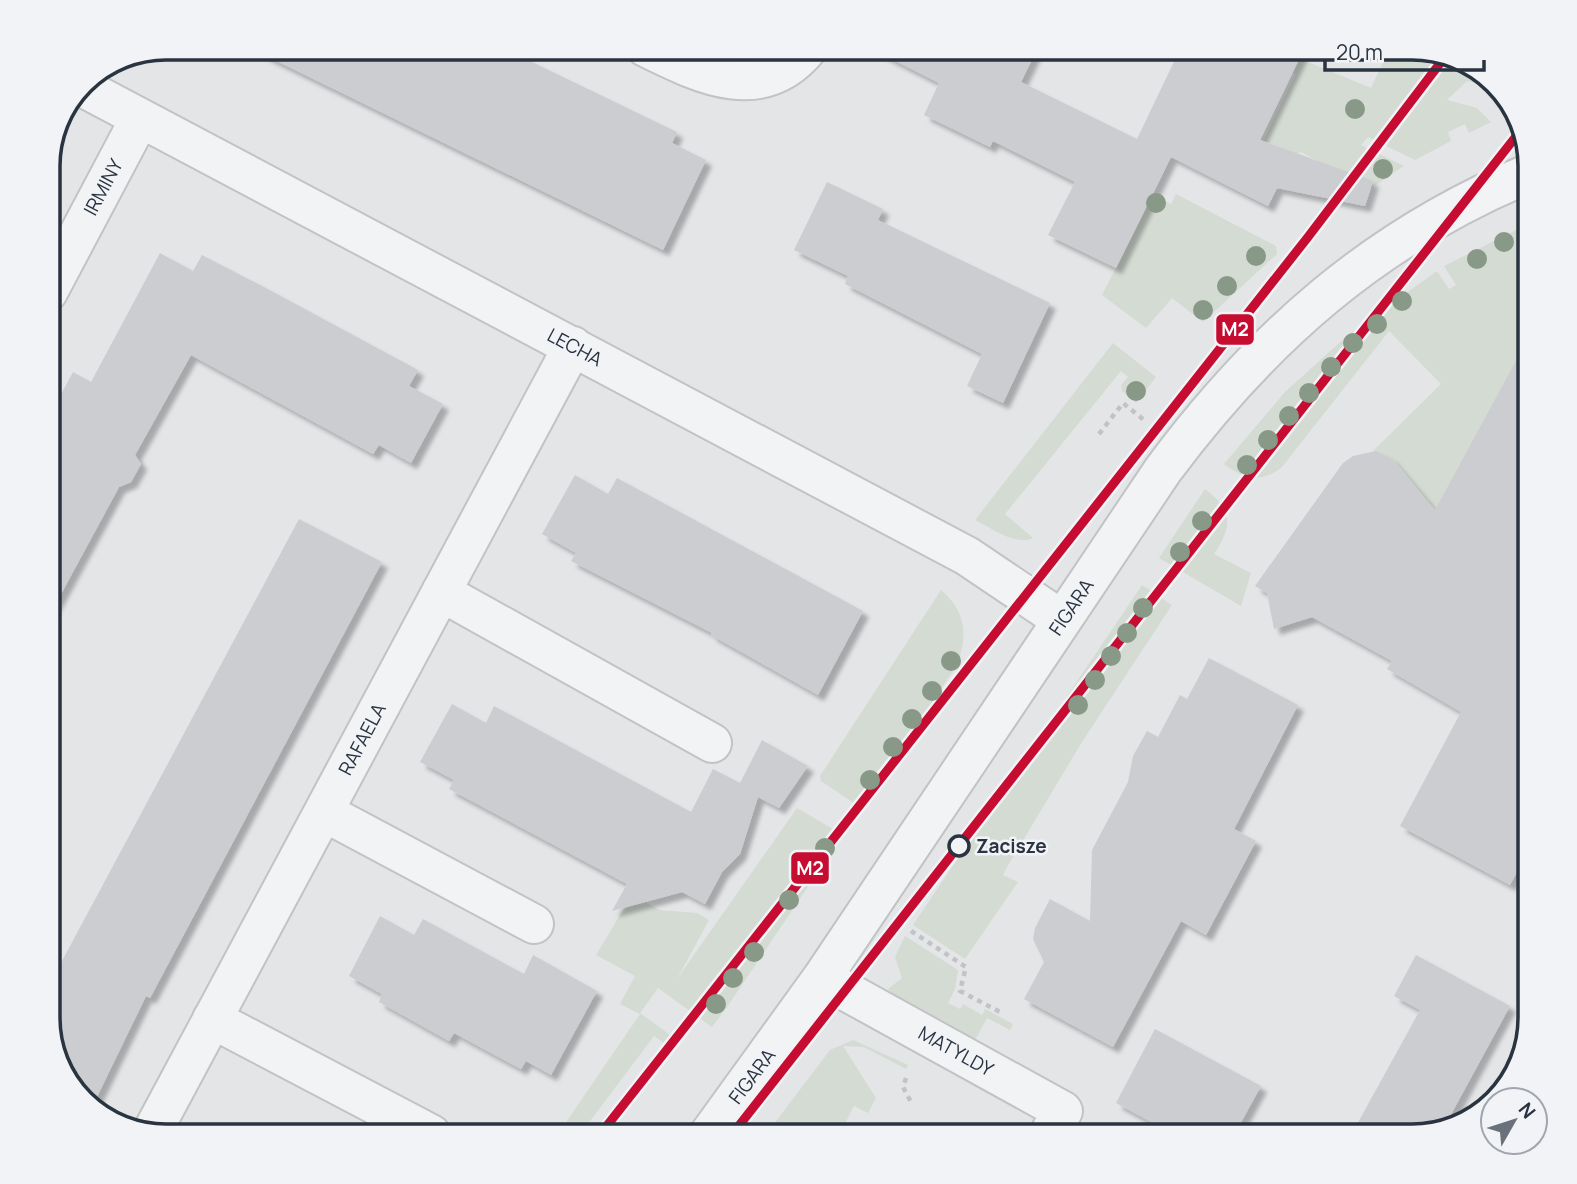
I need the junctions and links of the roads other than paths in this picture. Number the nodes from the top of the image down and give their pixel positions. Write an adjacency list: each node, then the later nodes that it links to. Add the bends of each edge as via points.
1 (672, 60): 2 (street, via 695,71 744,82 769,77)
2 (798, 60)
3 (90, 92): 4 (street, LECHA)
4 (139, 120): 6 (street, IRMINY); 7 (street, LECHA)
5 (1518, 178): 9 (street, FIGARA, via 1419,228 1350,275 1273,340 1189,436)
6 (60, 269)
7 (573, 346): 8 (street, RAFAELA); 9 (street, LECHA, via 967,556)
8 (441, 592): 10 (street); 11 (street, RAFAELA)
9 (1062, 620): 13 (street, FIGARA)
10 (712, 743)
11 (324, 812): 12 (street); 14 (street, RAFAELA)
12 (534, 924)
13 (822, 978): 17 (street, FIGARA); 18 (street, MATYLDY, via 1063,1111)
14 (212, 1020): 15 (street, RAFAELA); 16 (street)
15 (157, 1123)
16 (412, 1124)
17 (716, 1124)
18 (1055, 1124)

